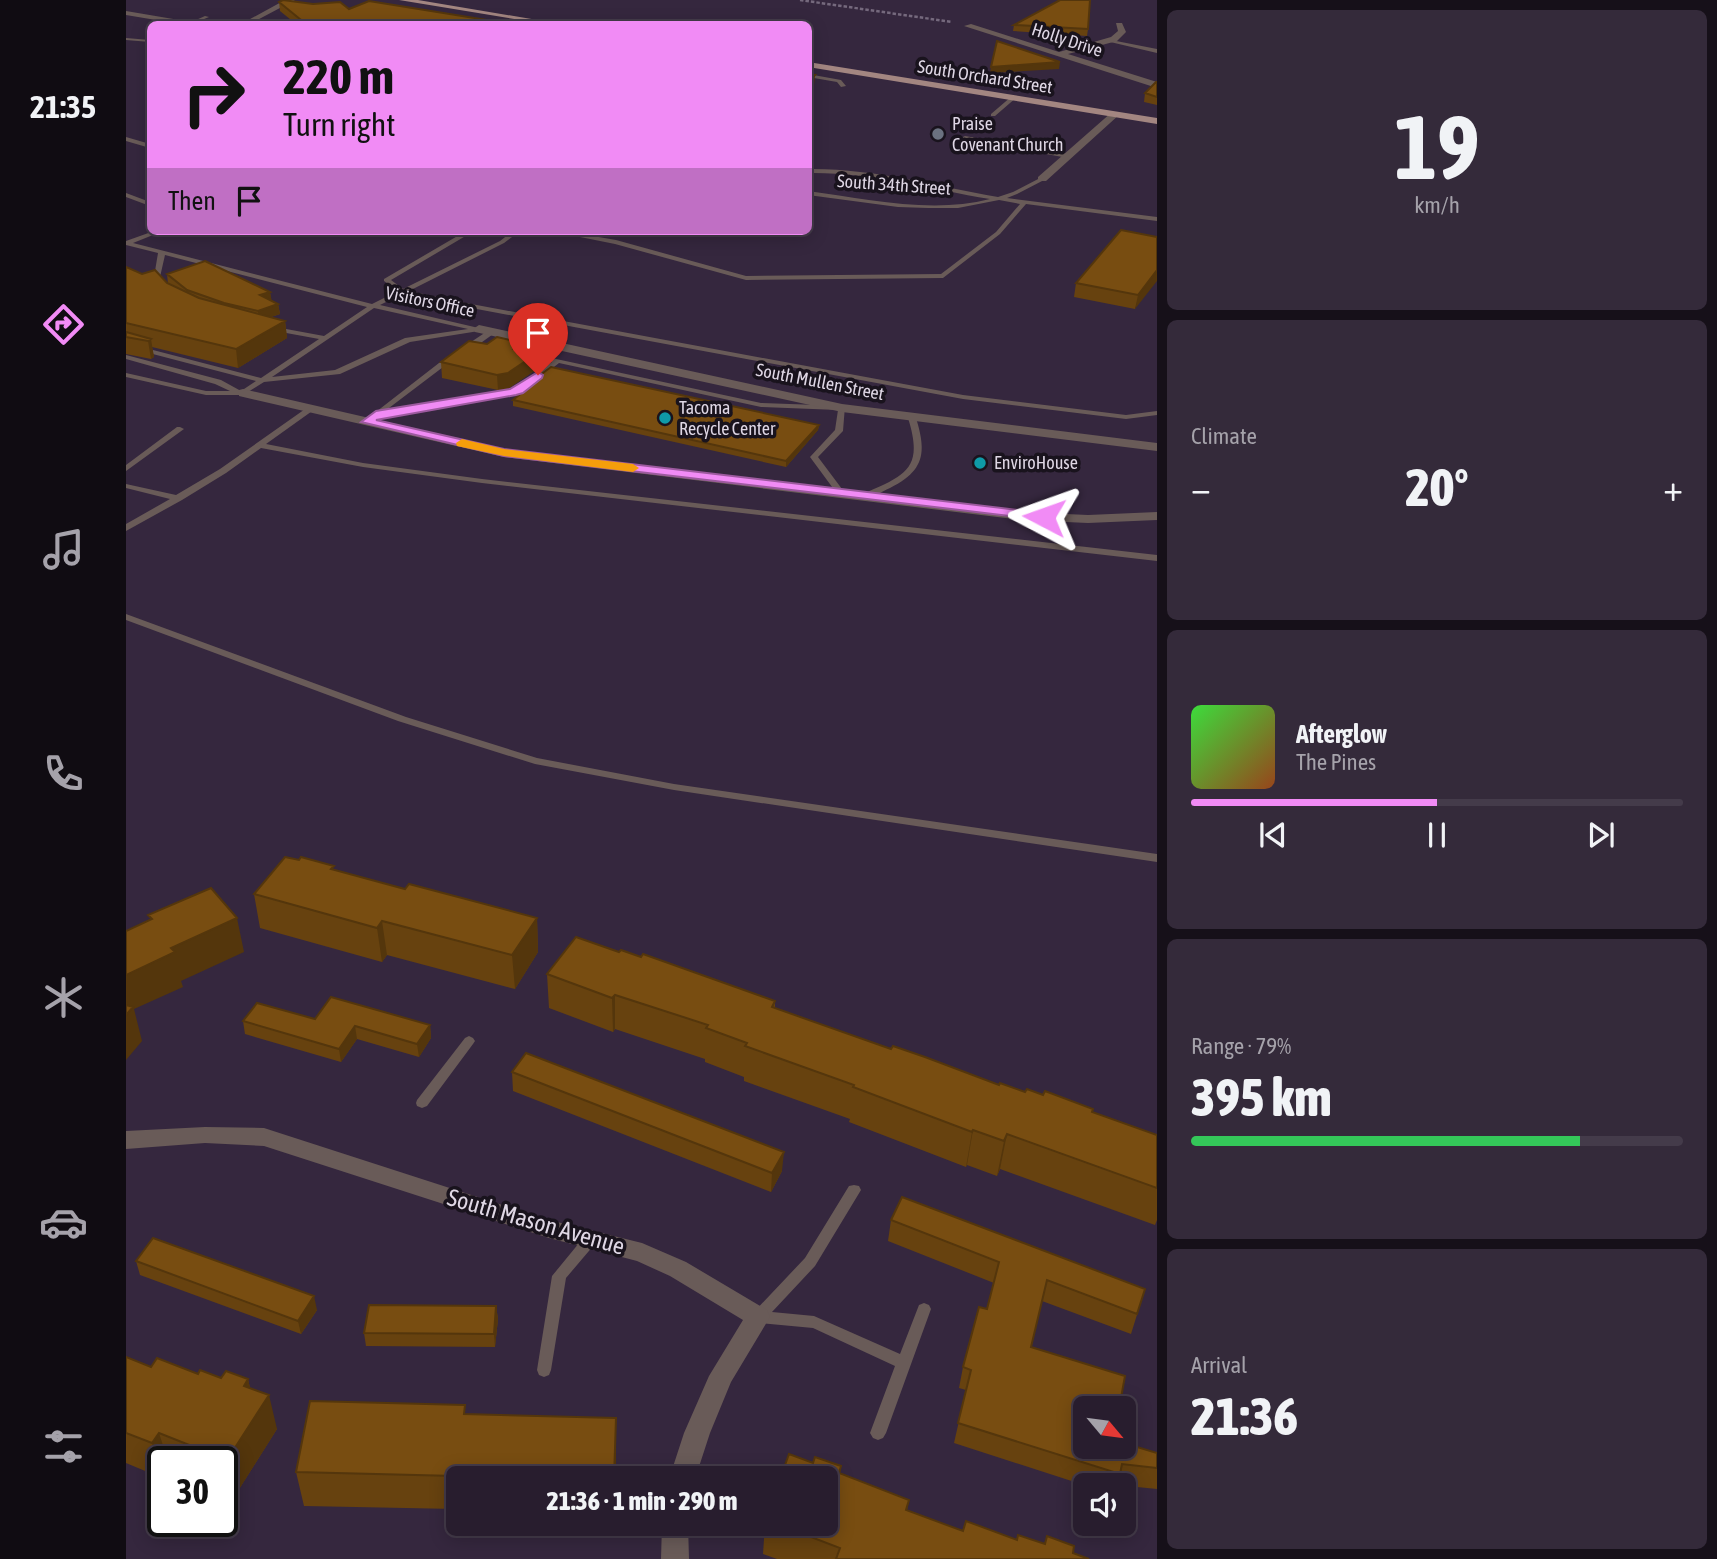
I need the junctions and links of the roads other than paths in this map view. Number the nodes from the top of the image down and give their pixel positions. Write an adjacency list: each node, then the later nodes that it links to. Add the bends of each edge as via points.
1 (291, 0): 7 (street)
2 (403, 0): 8 (main road)
3 (126, 13): 5 (street)
4 (207, 17): 6 (lane)
5 (173, 21)
6 (197, 21)
7 (252, 21)
8 (538, 21)
9 (1119, 25): 12 (street, via 1122,32)
10 (968, 26): 15 (street, Holly Drive)
11 (126, 39): 13 (lane)
12 (1108, 40): 14 (lane); 15 (street)
13 (147, 41)
14 (1157, 51)
15 (1060, 54): 18 (street, Holly Drive)
16 (812, 65): 20 (main road, South Orchard Street)
17 (812, 76): 19 (lane)
18 (1157, 85)
19 (843, 86)
20 (1014, 97): 21 (main road, South Orchard Street); 22 (lane)
21 (1115, 114): 23 (main road, South Orchard Street); 29 (street, South 34th Street)
22 (993, 115)
23 (1157, 121)
24 (965, 138): 29 (lane)
25 (126, 139): 27 (lane)
26 (126, 146): 28 (lane)
27 (147, 146)
28 (147, 147)
29 (1068, 156): 31 (street, South 34th Street)
30 (812, 171): 34 (lane, via 866,174)
31 (1042, 179): 34 (lane, South 34th Street)
32 (812, 193): 34 (lane, South 34th Street, via 924,206)
33 (126, 195): 36 (lane)
34 (1004, 198): 35 (lane)
35 (1025, 202): 37 (lane); 41 (lane, via 998,233 943,276 746,278)
36 (147, 203)
37 (1157, 219)
38 (149, 235): 42 (lane, Visitors Office, via 126,243)
39 (464, 235): 43 (lane, via 386,280)
40 (512, 235): 43 (lane)
41 (576, 235)
42 (162, 252): 44 (lane, via 156,277); 45 (lane, Visitors Office)
43 (402, 291): 45 (lane); 58 (lane, via 963,397 1126,417)
44 (173, 296)
45 (373, 306): 47 (lane, Visitors Office); 48 (lane)
46 (260, 325): 48 (lane)
47 (485, 337): 54 (lane, via 408,340 337,372); 56 (street, South Mullen Street); 59 (lane)
48 (325, 338): 54 (lane)
49 (126, 345): 54 (lane)
50 (517, 352): 52 (lane)
51 (126, 357): 55 (lane)
52 (556, 361): 56 (lane, via 761,405); 59 (lane, via 512,393)
53 (126, 375): 55 (lane, via 206,393)
54 (262, 380): 55 (lane)
55 (243, 393): 57 (street)
56 (842, 408): 60 (street, South Mullen Street); 66 (lane, via 839,431 814,457)
57 (311, 409): 59 (street); 62 (lane)
58 (1157, 413)
59 (371, 418): 66 (street, via 504,453)
60 (912, 418): 63 (street, South Mullen Street); 67 (lane, via 921,452 917,463 895,483)
61 (180, 429): 64 (lane)
62 (260, 445): 68 (lane); 71 (lane, via 482,481)
63 (1157, 447)
64 (126, 468)
65 (126, 486): 68 (lane)
66 (841, 493): 67 (street)
67 (866, 496): 69 (street, via 1022,516)
68 (179, 498): 70 (lane)
69 (1157, 516)
70 (126, 528)
71 (1157, 558)
72 (126, 617): 73 (lane, via 402,719 535,761 674,787)
73 (1157, 858)
74 (469, 1041): 75 (lane)
75 (422, 1103)
76 (126, 1140): 78 (street, South Mason Avenue, via 264,1137)
77 (854, 1190): 80 (lane, via 810,1262)
78 (589, 1241): 80 (street, South Mason Avenue, via 642,1253 678,1269); 82 (lane, via 559,1276)
79 (924, 1309): 81 (lane)
80 (758, 1317): 81 (lane, via 814,1322); 84 (street, via 721,1376)
81 (904, 1363): 83 (lane)
82 (544, 1370)
83 (878, 1433)
84 (686, 1466)
85 (675, 1536): 86 (street)
86 (675, 1559)

